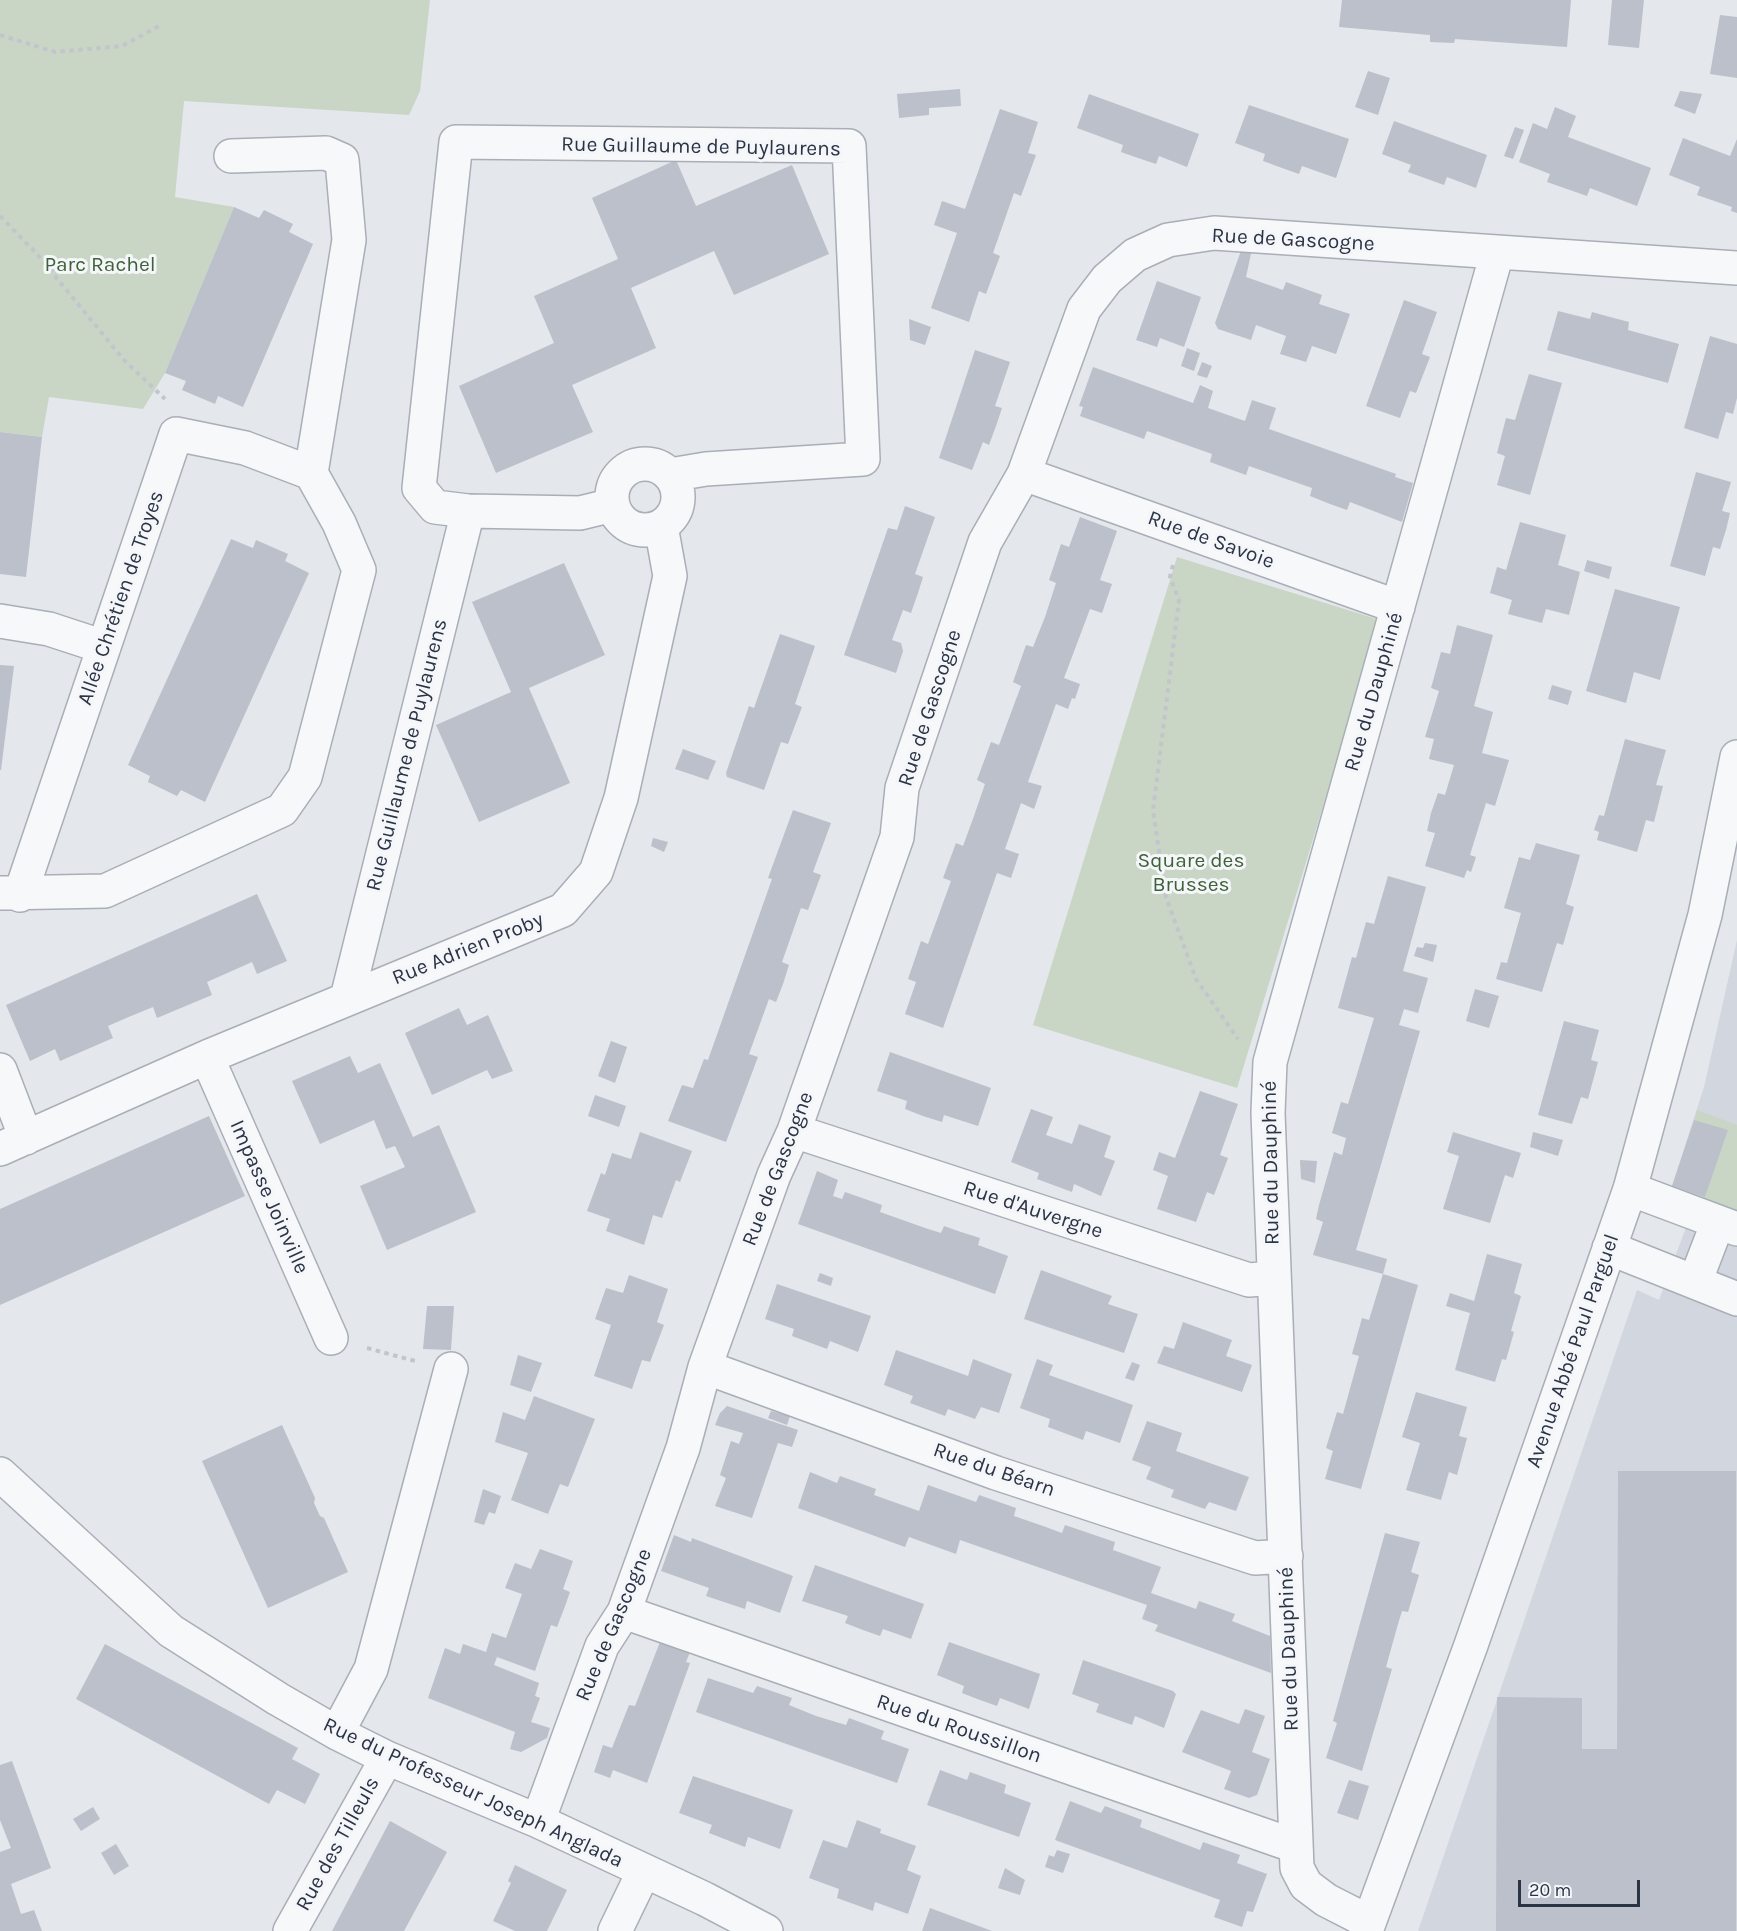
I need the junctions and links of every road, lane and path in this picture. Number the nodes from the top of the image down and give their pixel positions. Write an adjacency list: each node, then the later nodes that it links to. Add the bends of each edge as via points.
1 (159, 26): 2 (path, via 122,46 55,52)
2 (0, 35)
3 (231, 156): 8 (street, via 326,153 342,160 349,240)
4 (0, 216): 7 (path, via 36,253 124,360 165,397)
5 (1497, 253): 6 (street, Rue de Gascogne); 9 (street, Rue de Gascogne, via 1214,233 1168,240 1135,255 1107,279 1084,309); 15 (street, Rue du Dauphiné)
6 (1737, 268)
7 (176, 434): 8 (street, via 245,448); 17 (street, Allée Chrétien de Troyes)
8 (310, 473): 19 (street, via 339,523 359,570 305,777 282,810 105,891)
9 (1024, 474): 14 (street, Rue de Savoie); 24 (street, Rue de Gascogne, via 985,542 902,788 897,837)
10 (670, 475): 11 (street, via 651,464 629,468 615,483); 12 (street, Rue Guillaume de Puylaurens, via 862,459 849,147 456,142 419,488 435,507); 13 (street, via 678,503)
11 (613, 505): 12 (street, Rue Guillaume de Puylaurens, via 579,513); 13 (street, via 616,515 631,528 641,531)
12 (468, 512): 20 (street, Rue Guillaume de Puylaurens)
13 (661, 526): 20 (street, Rue Adrien Proby, via 670,576 621,798 596,872 563,910)
14 (1181, 529): 15 (street, Rue de Savoie); 22 (path, via 1170,577 1179,600 1153,811 1166,897 1196,979 1248,1053)
15 (1398, 607): 22 (street, Rue du Dauphiné)
16 (0, 621): 17 (street, via 49,629)
17 (104, 647): 19 (street, Allée Chrétien de Troyes)
18 (1737, 757): 26 (street, Avenue Abbé Paul Parguel, via 1705,915)
19 (10, 894)
20 (346, 998): 21 (street, Rue Adrien Proby)
21 (207, 1057): 25 (street, Rue Adrien Proby); 32 (street, Impasse Joinville)
22 (1270, 1062): 29 (street, Rue du Dauphiné)
23 (0, 1070): 25 (street)
24 (794, 1131): 29 (street, Rue d'Auvergne, via 1249,1280); 33 (street, Rue de Gascogne, via 774,1174)
25 (13, 1143)
26 (1630, 1189): 27 (street); 28 (street, Avenue Abbé Paul Parguel)
27 (1728, 1225): 30 (street)
28 (1609, 1248): 30 (street); 43 (street, Avenue Abbé Paul Parguel)
29 (1273, 1278): 36 (street, Rue du Dauphiné)
30 (1695, 1282): 31 (street)
31 (1737, 1299)
32 (331, 1338): 34 (path)
33 (705, 1367): 36 (street, Rue du Béarn, via 996,1473 1255,1558); 37 (street, Rue de Gascogne, via 683,1448)
34 (451, 1369): 38 (street, via 371,1669)
35 (0, 1474): 38 (street, Rue du Professeur Joseph Anglada, via 171,1631 219,1664)
36 (1286, 1556): 41 (street, Rue du Dauphiné)
37 (624, 1612): 40 (street, Rue de Gascogne, via 602,1646); 41 (street, Rue du Roussillon)
38 (338, 1733): 39 (street, Rue du Professeur Joseph Anglada)
39 (387, 1758): 40 (street, Rue du Professeur Joseph Anglada); 44 (street, Rue des Tilleuls)
40 (538, 1821): 42 (street, Rue du Professeur Joseph Anglada)
41 (1295, 1846): 43 (street, Rue du Dauphiné, via 1297,1868 1306,1885)
42 (644, 1871): 45 (street); 46 (street, Rue du Professeur Joseph Anglada)
43 (1368, 1926)
44 (290, 1931)
45 (615, 1931)
46 (766, 1931)

